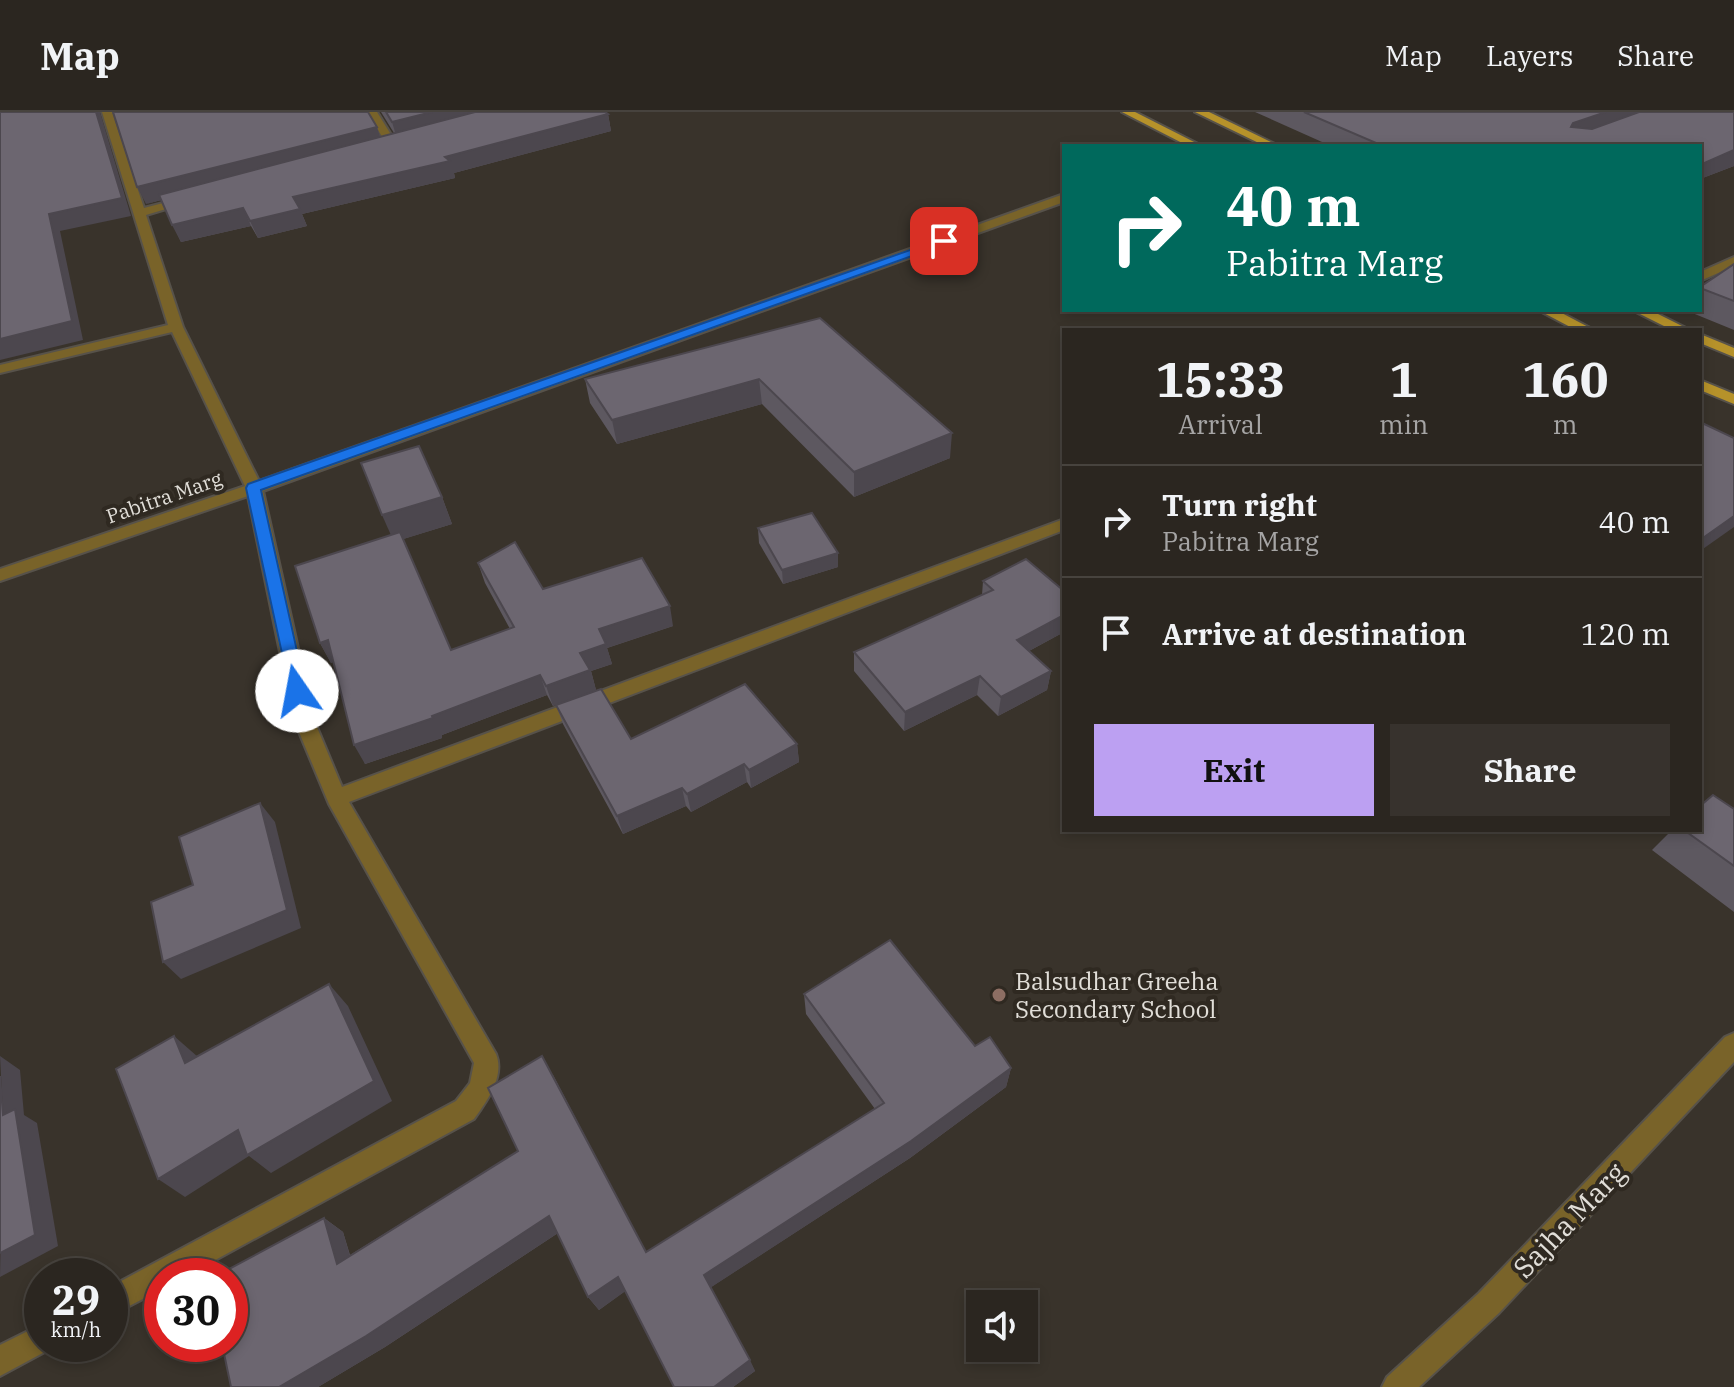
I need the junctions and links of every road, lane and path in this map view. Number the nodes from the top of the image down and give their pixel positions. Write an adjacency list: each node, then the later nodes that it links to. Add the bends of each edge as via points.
1 (372, 112): 8 (street)
2 (1127, 112): 6 (main road)
3 (1200, 112): 7 (main road)
4 (112, 114): 12 (street)
5 (407, 142): 8 (street)
6 (1193, 144)
7 (1270, 144)
8 (393, 146): 9 (street)
9 (378, 150)
10 (199, 197): 12 (street)
11 (1062, 199): 25 (street, Pabitra Marg)
12 (140, 213): 17 (street)
13 (1734, 261): 14 (street)
14 (1702, 276)
15 (1549, 312): 18 (main road)
16 (1643, 312): 19 (main road)
17 (176, 327): 22 (street); 25 (street)
18 (1583, 328)
19 (1679, 328)
20 (1702, 339): 21 (main road)
21 (1734, 353)
22 (0, 369)
23 (1702, 385): 24 (main road)
24 (1734, 400)
25 (254, 488): 27 (street, Pabitra Marg); 28 (street, via 304,720)
26 (1062, 525): 28 (street)
27 (0, 575)
28 (336, 798): 30 (street, via 487,1062 481,1088 465,1110)
29 (1734, 1045): 33 (street, Sajha Marg, via 1489,1303)
30 (128, 1292)
31 (24, 1348): 32 (street)
32 (0, 1361)
33 (1397, 1387)

